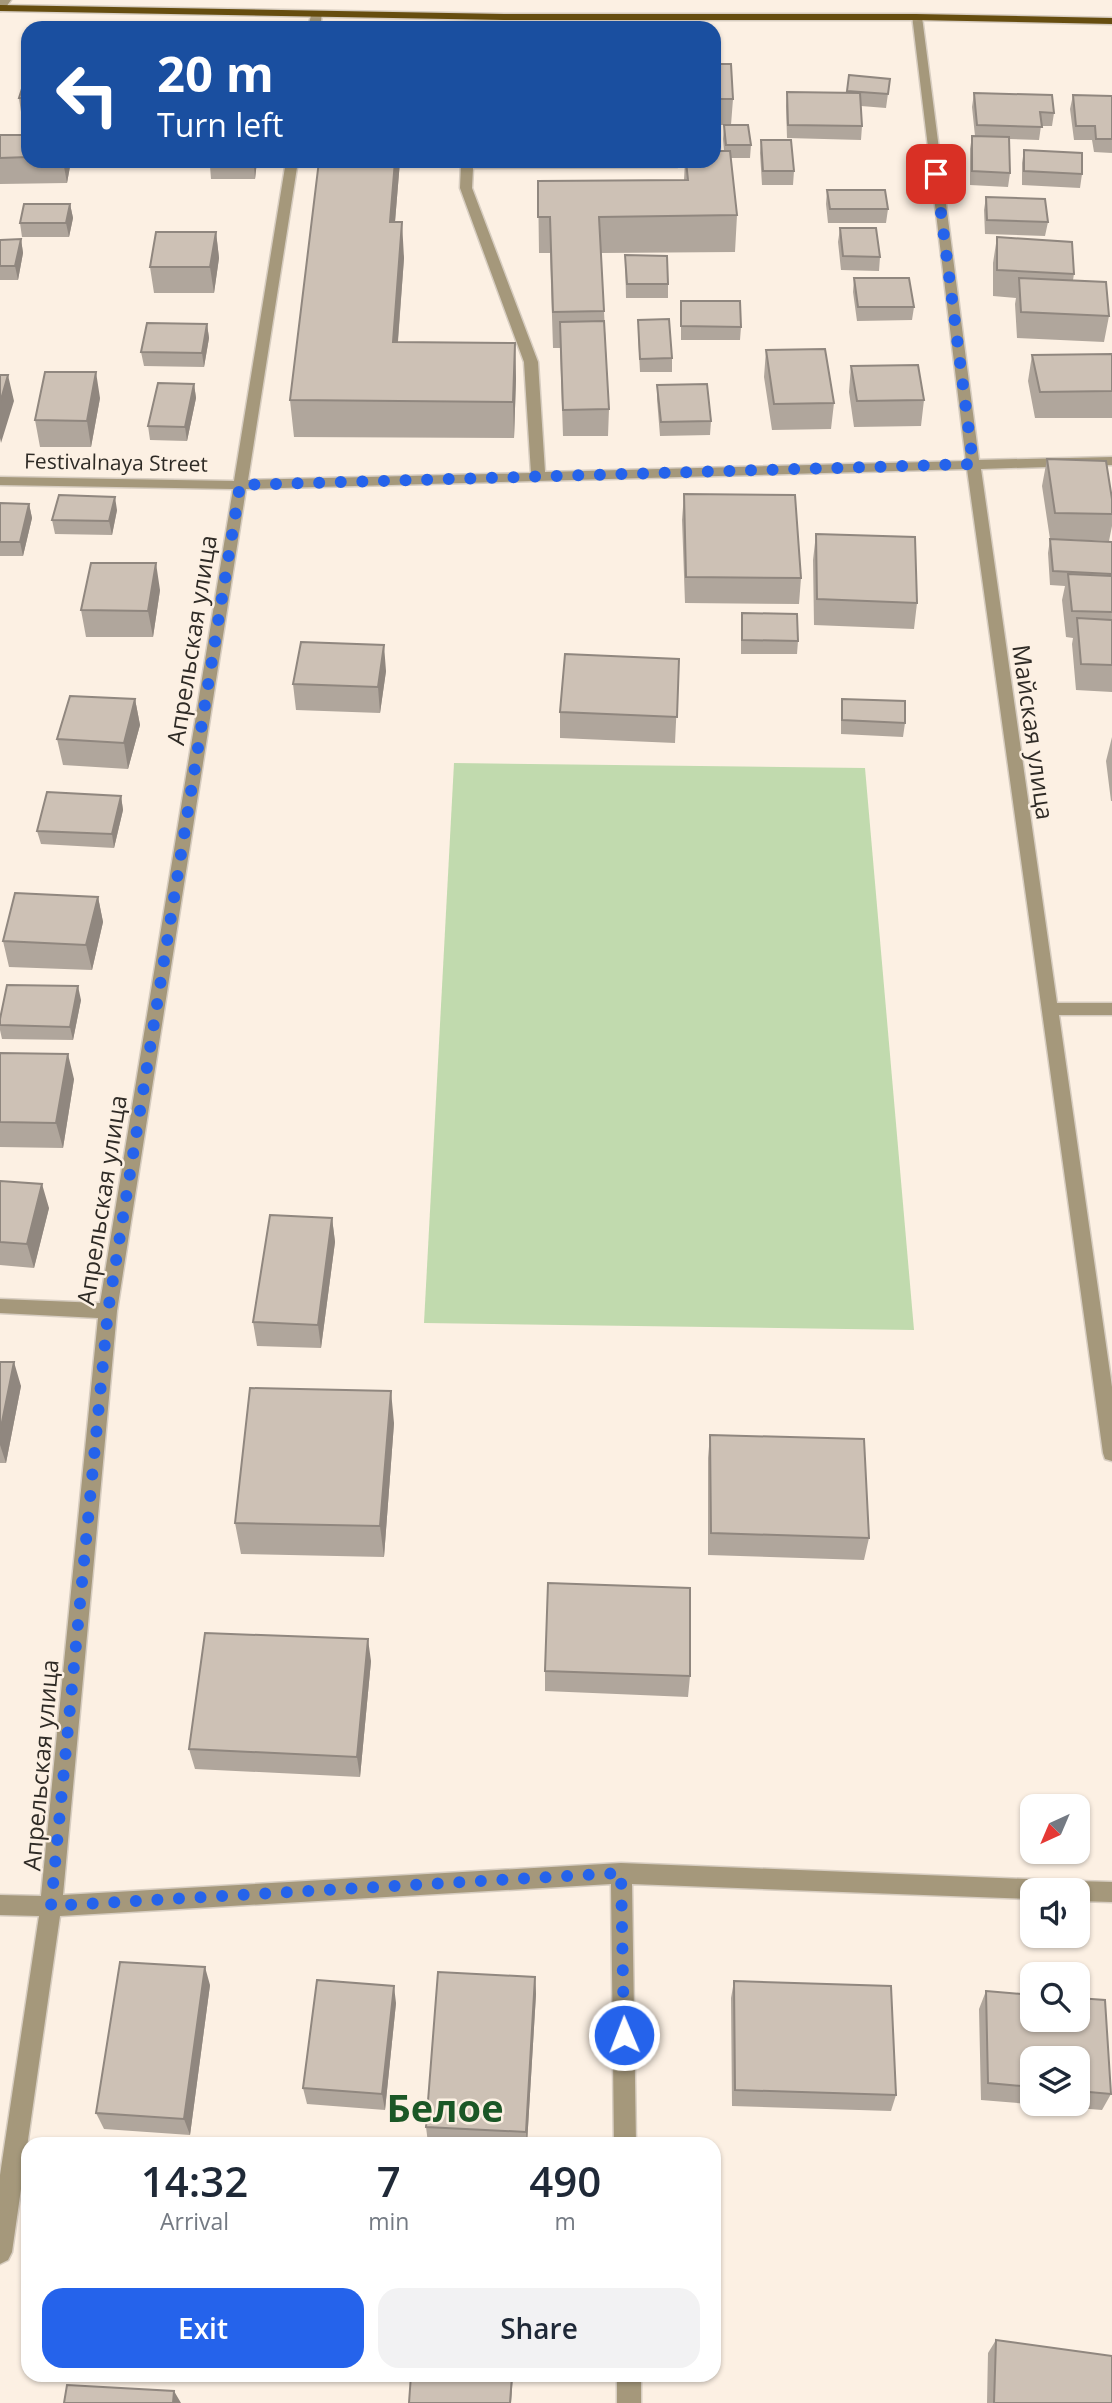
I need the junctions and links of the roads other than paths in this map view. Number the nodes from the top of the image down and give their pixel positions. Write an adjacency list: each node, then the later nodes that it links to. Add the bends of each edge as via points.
1 (5, 0): 2 (street)
2 (0, 8): 3 (main road)
3 (316, 13): 4 (main road); 5 (street)
4 (916, 17): 6 (main road); 10 (street, Майская улица)
5 (315, 21)
6 (1112, 21)
7 (291, 168): 13 (street, Апрельская улица)
8 (467, 168): 11 (street, via 466,188 531,362)
9 (1112, 461): 10 (street, Festivalnaya Street)
10 (973, 464): 11 (street, Festivalnaya Street); 14 (street, Майская улица)
11 (538, 477): 13 (street, Festivalnaya Street)
12 (0, 481): 13 (street, Festivalnaya Street)
13 (240, 485): 17 (street, Апрельская улица)
14 (1050, 1009): 15 (street); 18 (street, Майская улица)
15 (1112, 1009)
16 (0, 1306): 17 (street)
17 (108, 1311): 25 (street, Апрельская улица)
18 (1107, 1379): 19 (street, Майская улица)
19 (1112, 1453)
20 (621, 1873): 21 (street); 25 (street); 26 (street)
21 (1020, 1889)
22 (1090, 1891): 23 (street)
23 (1112, 1892)
24 (0, 1905): 25 (street)
25 (51, 1906): 27 (street, Апрельская улица)
26 (625, 2137)
27 (0, 2252)
28 (629, 2382): 29 (street)
29 (629, 2403)

